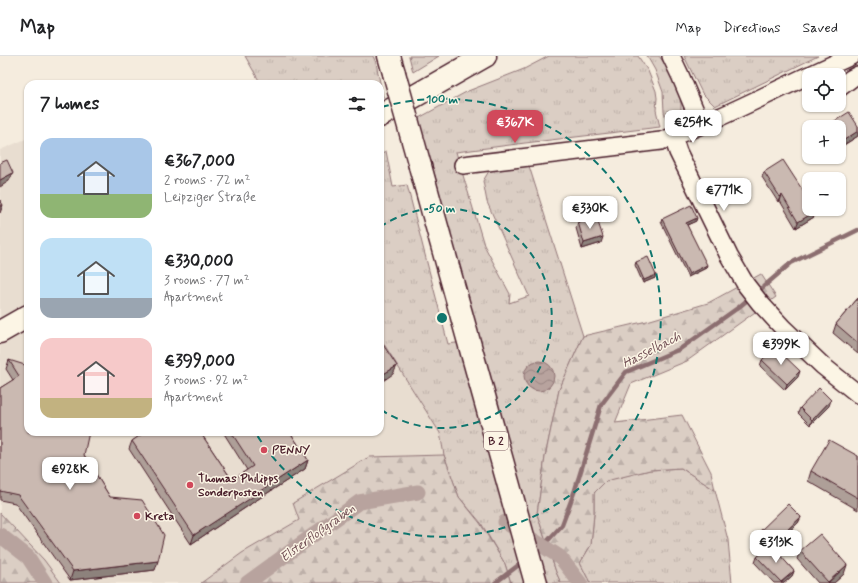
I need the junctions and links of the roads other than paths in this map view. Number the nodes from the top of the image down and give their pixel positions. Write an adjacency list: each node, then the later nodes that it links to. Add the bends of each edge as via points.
1 (485, 56): 9 (main road)
2 (671, 56): 10 (street)
3 (850, 56): 5 (street)
4 (392, 65): 16 (main road, B 2, bridge)
5 (824, 68)
6 (858, 75): 8 (street)
7 (802, 78): 10 (street)
8 (846, 83)
9 (384, 114)
10 (700, 125): 11 (street)
11 (674, 137): 12 (street, via 651,143); 15 (street, via 678,152 746,286 823,366)
12 (463, 165)
13 (24, 318): 14 (main road)
14 (0, 332)
15 (858, 394)
16 (536, 583)

